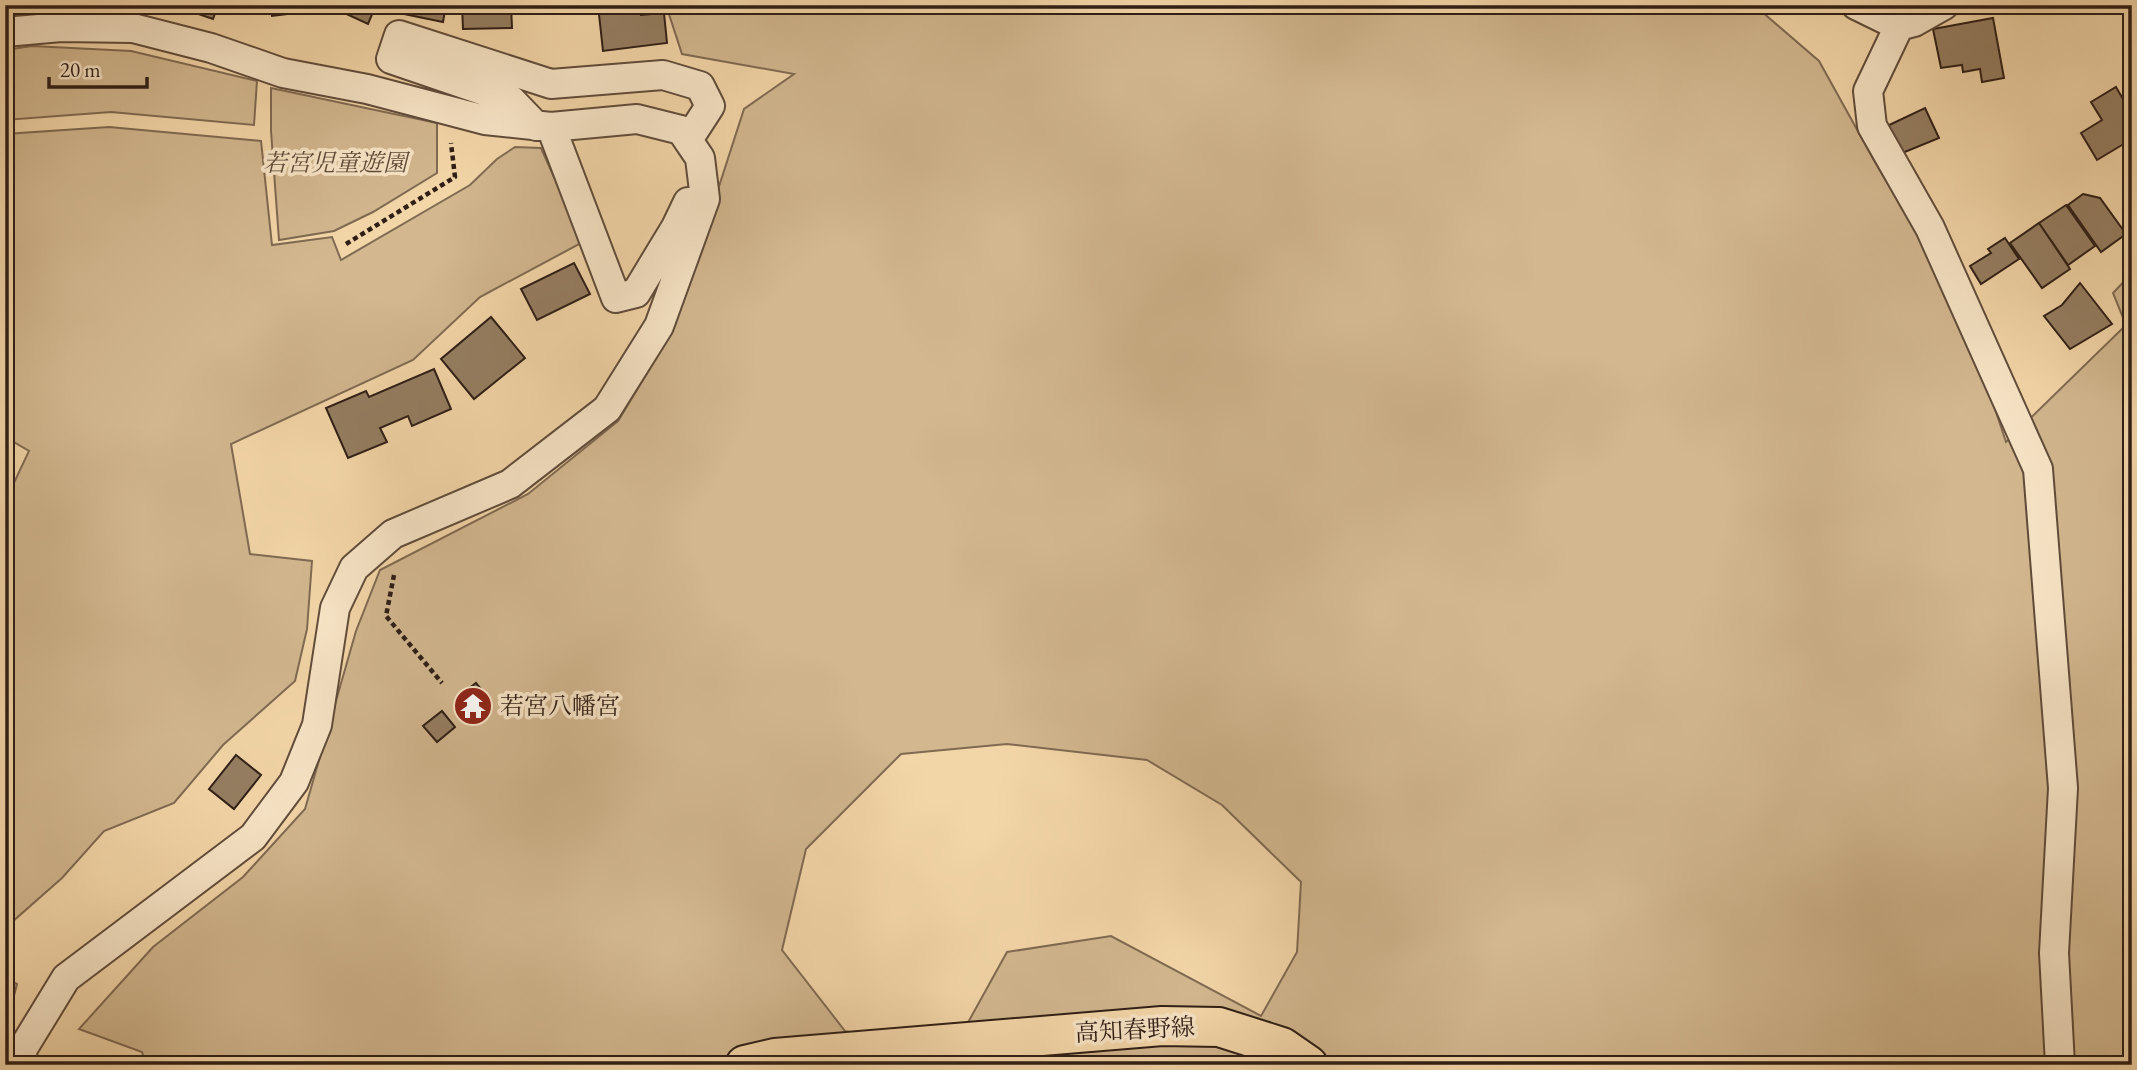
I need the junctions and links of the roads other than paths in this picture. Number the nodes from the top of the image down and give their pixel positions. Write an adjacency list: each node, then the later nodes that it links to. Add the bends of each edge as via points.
1 (1856, 5): 3 (street)
2 (1944, 5): 3 (street)
3 (1899, 26): 11 (street, via 1868,91 1872,126 1930,229 2038,469 2063,788 2053,953)
4 (5, 32): 5 (street, via 133,28 284,73 485,120)
5 (543, 127): 6 (street, via 637,119 681,130); 6 (street, via 511,100 391,59 398,35 551,84 663,75 700,86 710,106); 7 (street, via 616,298 636,293)
6 (688, 140): 7 (street, via 700,158)
7 (702, 174): 8 (street, via 705,199 659,326 607,409 510,484 393,534 354,568 335,608 317,725 294,782 253,837 66,978 22,1050)
8 (23, 1065)
9 (745, 1065): 10 (main road, 高知春野線, via 775,1058 1162,1026 1219,1027 1282,1047)
10 (1308, 1065)
11 (2060, 1065)

